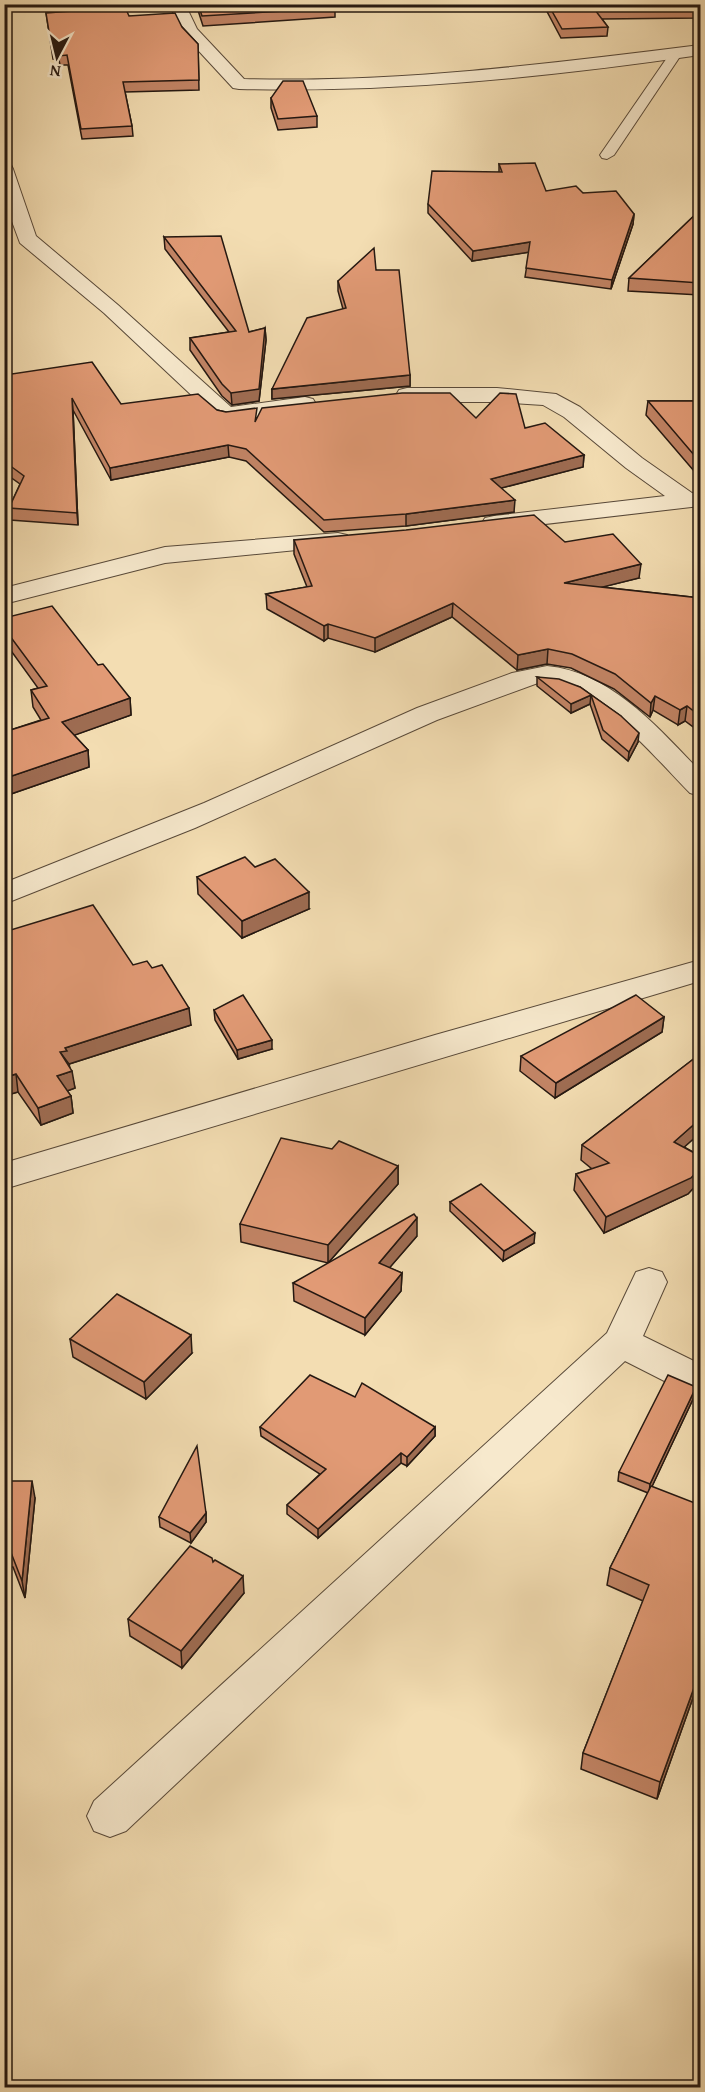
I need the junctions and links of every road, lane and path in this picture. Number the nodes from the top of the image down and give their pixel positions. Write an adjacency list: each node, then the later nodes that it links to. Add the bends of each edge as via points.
1 (177, 4): 3 (street, via 190,31 239,84 320,86 551,69)
2 (700, 50): 3 (street)
3 (675, 55): 4 (lane)
4 (607, 155)
5 (4, 169): 7 (street, via 27,239 111,309 226,415)
6 (390, 396): 8 (street, via 497,395 548,399 572,412 633,463)
7 (332, 401)
8 (693, 500): 9 (street)
9 (468, 526)
10 (360, 538): 11 (street, via 165,555)
11 (4, 596)
12 (700, 787): 13 (street, via 626,715 587,687 555,675 536,674 376,735 118,851)
13 (4, 894)
14 (700, 970): 15 (street)
15 (4, 1176)
16 (649, 1282): 17 (street)
17 (621, 1342): 18 (street); 19 (street)
18 (700, 1381)
19 (110, 1816)

